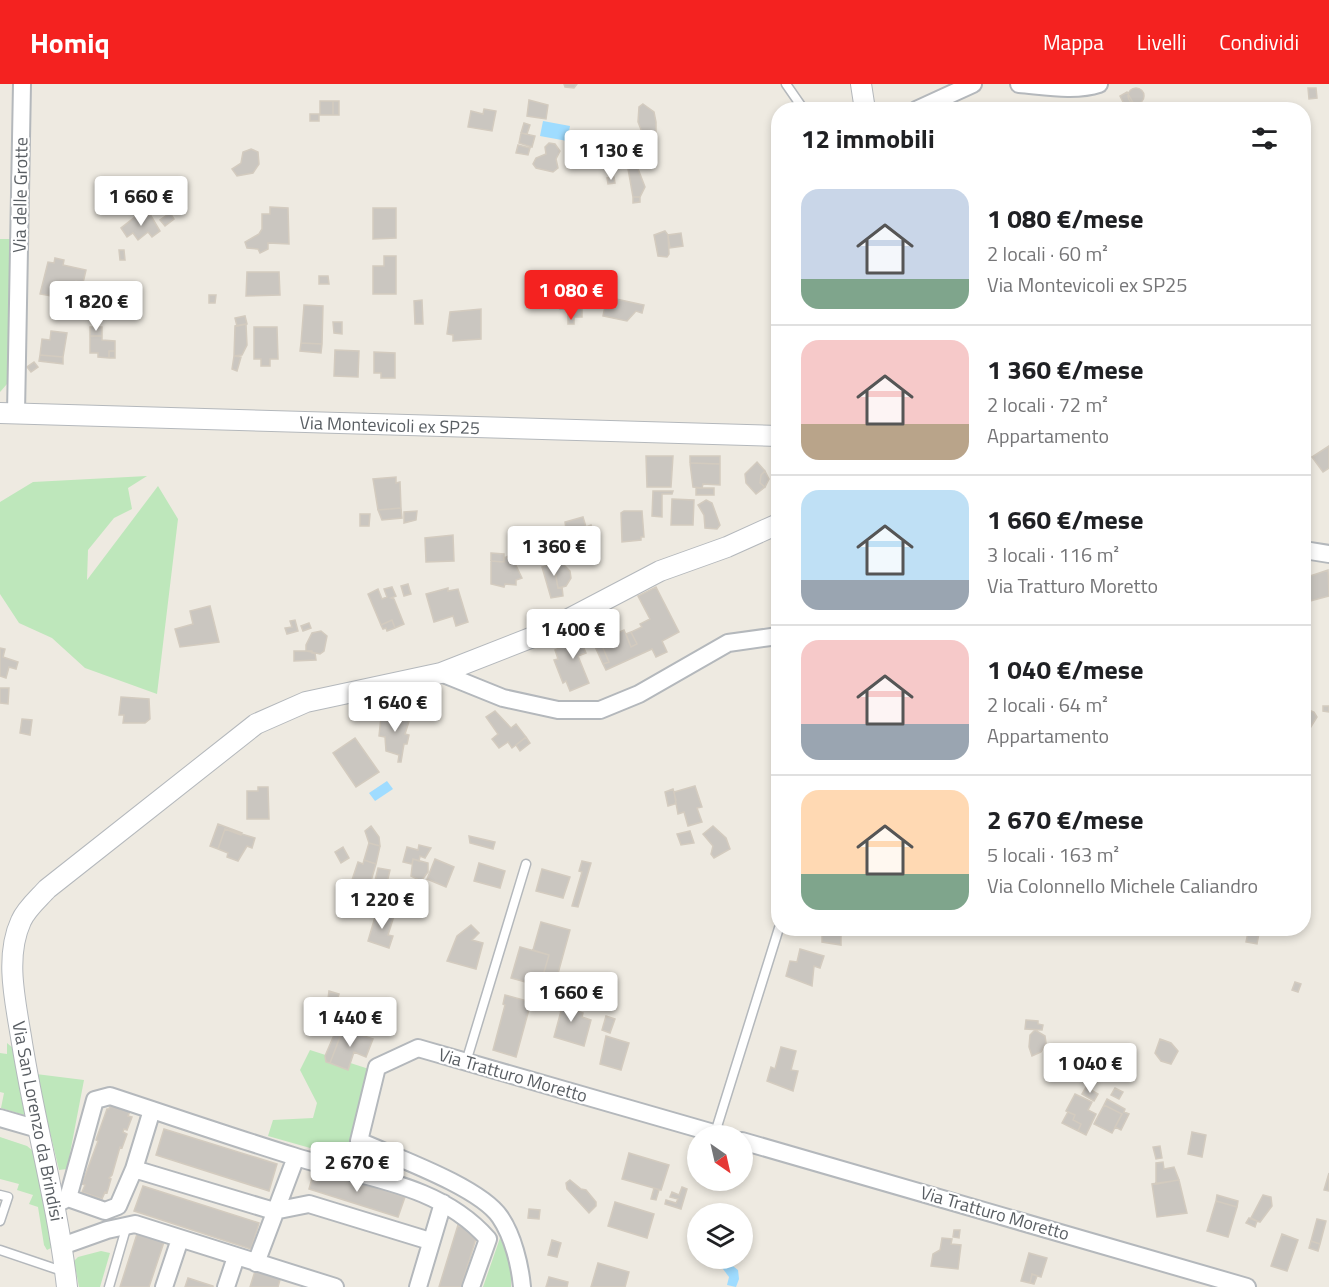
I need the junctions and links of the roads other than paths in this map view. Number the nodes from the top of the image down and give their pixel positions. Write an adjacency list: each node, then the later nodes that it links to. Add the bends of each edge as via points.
1 (22, 84): 10 (street, Via delle Grotte)
2 (786, 84): 7 (lane)
3 (861, 84): 8 (street)
4 (973, 84): 9 (street)
5 (1019, 84): 6 (street)
6 (1099, 84)
7 (798, 102)
8 (864, 102)
9 (929, 102)
10 (8, 413): 11 (street, Via Montevicoli ex SP25)
11 (771, 436)
12 (771, 527): 16 (street, Via San Lorenzo da Brindisi, via 651,576 538,635)
13 (1311, 551): 14 (street)
14 (1329, 554)
15 (771, 637): 16 (street, via 728,643 639,694 600,710 558,710 503,698)
16 (441, 673): 24 (street, Via San Lorenzo da Brindisi, via 306,702 256,724 47,889 21,920 12,954 14,992)
17 (526, 864): 19 (lane)
18 (777, 936): 23 (lane)
19 (466, 1062): 22 (street, Via Tratturo Moretto); 27 (street, Via Tratturo Moretto, via 418,1048 377,1067 359,1141)
20 (152, 1110): 26 (street); 28 (street); 31 (street, via 110,1096 95,1100)
21 (0, 1118): 24 (street)
22 (687, 1125)
23 (722, 1125)
24 (38, 1129): 31 (street, Via San Lorenzo da Brindisi)
25 (753, 1144): 51 (street, Via Tratturo Moretto)
26 (296, 1157): 29 (street); 33 (street)
27 (410, 1164): 29 (street); 50 (street, via 475,1194 500,1216 520,1269)
28 (134, 1169): 31 (street, via 118,1206 105,1211); 33 (street)
29 (404, 1185): 32 (street)
30 (4, 1196): 34 (lane)
31 (61, 1202): 38 (street, Via San Lorenzo da Brindisi)
32 (443, 1203): 37 (street); 49 (street, via 477,1226 488,1239)
33 (274, 1211): 37 (street, via 309,1204); 41 (street)
34 (0, 1221)
35 (128, 1225): 36 (street); 38 (street); 45 (lane)
36 (180, 1239): 40 (street); 46 (street)
37 (430, 1241): 48 (street)
38 (62, 1246): 42 (street, Via San Lorenzo da Brindisi)
39 (0, 1250): 42 (lane)
40 (236, 1257): 41 (street); 47 (street)
41 (256, 1263): 43 (street)
42 (66, 1280)
43 (294, 1281): 44 (street)
44 (329, 1286)
45 (109, 1287)
46 (164, 1287)
47 (226, 1287)
48 (418, 1287)
49 (471, 1287)
50 (522, 1287)
51 (1248, 1287)

